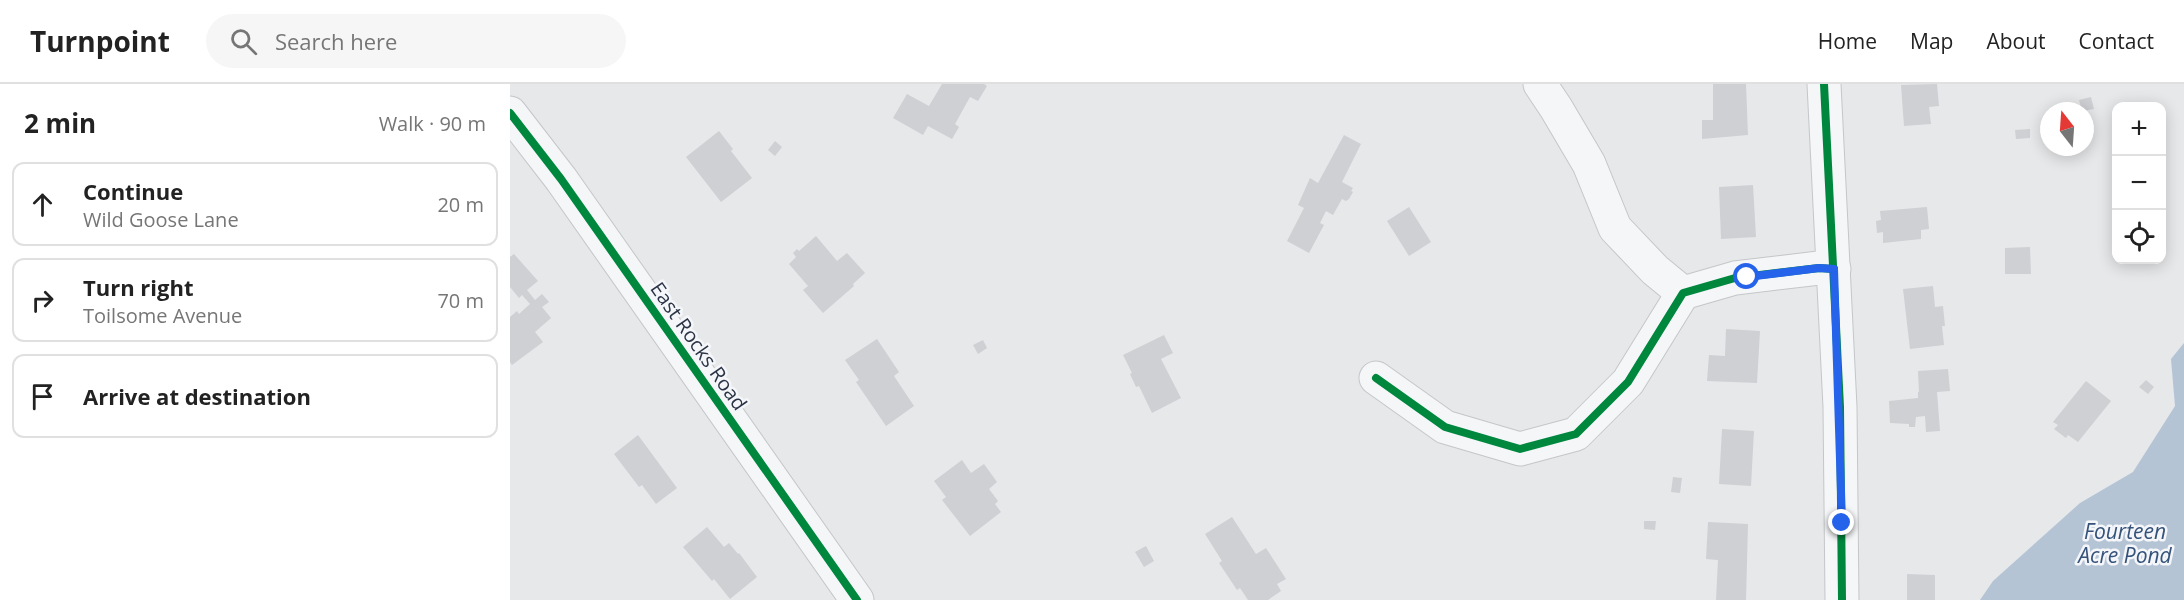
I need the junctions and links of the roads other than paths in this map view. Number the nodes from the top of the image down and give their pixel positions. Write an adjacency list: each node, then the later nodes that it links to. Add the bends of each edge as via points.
1 (1540, 84): 5 (street, via 1588,164 1615,228)
2 (1824, 84): 4 (street)
3 (510, 114): 7 (street, East Rocks Road, via 568,189)
4 (1834, 269): 5 (street, via 1736,278); 8 (street)
5 (1683, 293): 6 (street, via 1628,382 1576,434 1520,449 1444,427)
6 (1376, 378)
7 (857, 600)
8 (1842, 600)

